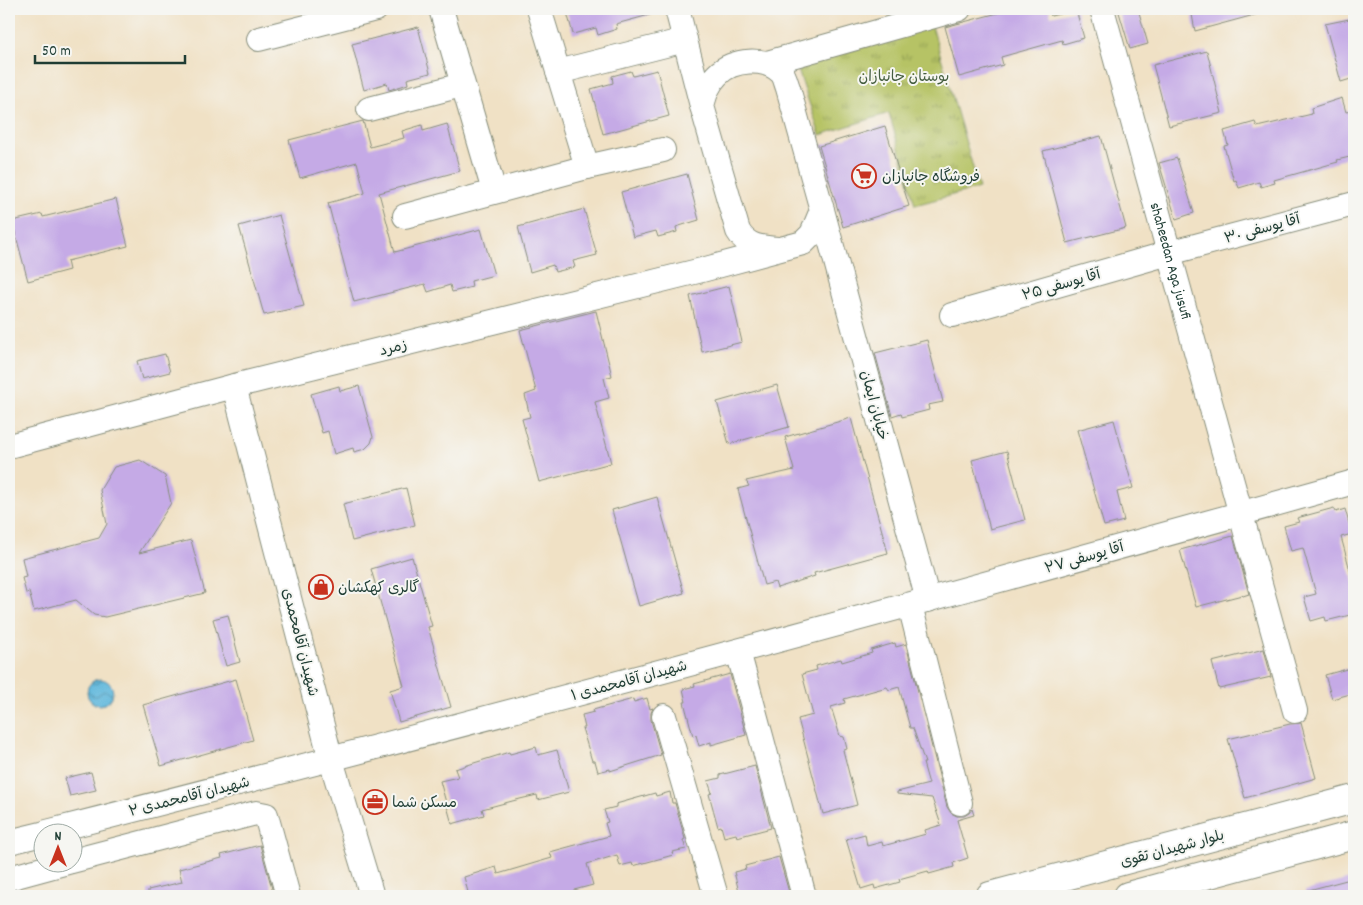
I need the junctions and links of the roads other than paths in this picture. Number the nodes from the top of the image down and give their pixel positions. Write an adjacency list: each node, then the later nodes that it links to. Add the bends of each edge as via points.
1 (376, 9): 7 (street)
2 (440, 9): 11 (street)
3 (539, 9): 10 (street)
4 (677, 9): 8 (street)
5 (959, 9): 9 (street)
6 (1102, 9): 24 (street, shaheedan Aga jusufi)
7 (259, 38)
8 (685, 40): 10 (street); 12 (street)
9 (767, 63): 12 (street, via 734,64 719,73 708,86); 18 (street, خیابان ایمان, via 782,74 788,88)
10 (558, 72): 15 (street)
11 (462, 85): 13 (street); 16 (street)
12 (702, 106): 20 (street)
13 (369, 109)
14 (663, 150): 15 (street)
15 (587, 167): 16 (street)
16 (494, 192): 19 (street)
17 (1354, 204): 24 (street, آقا یوسفی ۳۰)
18 (822, 210): 21 (street, via 812,234); 22 (street, خیابان ایمان)
19 (406, 216)
20 (738, 231): 23 (street, via 748,244); 25 (street, via 730,250)
21 (803, 242): 22 (street, زمرد, via 820,239); 23 (street, زمرد)
22 (831, 246): 31 (street, خیابان ایمان)
23 (778, 249): 25 (street, زمرد)
24 (1169, 253): 26 (street, آقا یوسفی ۲۵); 30 (street, shaheedan Aga jusufi)
25 (702, 270): 27 (street, زمرد)
26 (952, 315)
27 (234, 386): 28 (street, زمرد); 35 (street, شهیدان آقامحمدی)
28 (9, 446)
29 (1354, 482): 30 (street, آقا یوسفی ۲۷)
30 (1240, 513): 31 (street, آقا یوسفی ۲۷); 33 (street, shaheedan Aga jusufi)
31 (919, 602): 32 (street, شهیدان آقامحمدی ۱); 37 (street, خیابان ایمان)
32 (738, 651): 35 (street, شهیدان آقامحمدی ۱); 49 (street)
33 (1295, 711)
34 (664, 716): 48 (street)
35 (331, 760): 38 (street, شهیدان آقامحمدی ۲); 47 (street, شهیدان آقامحمدی)
36 (1354, 799): 50 (main road, بلوار شهیدان تقوی)
37 (960, 803)
38 (82, 823)
39 (1354, 835): 45 (main road)
40 (32, 836): 41 (street)
41 (9, 842)
42 (82, 858): 46 (street, via 256,813 266,815)
43 (32, 872): 44 (street)
44 (9, 878)
45 (1139, 895)
46 (288, 896)
47 (372, 896)
48 (716, 896)
49 (804, 896)
50 (990, 896)

